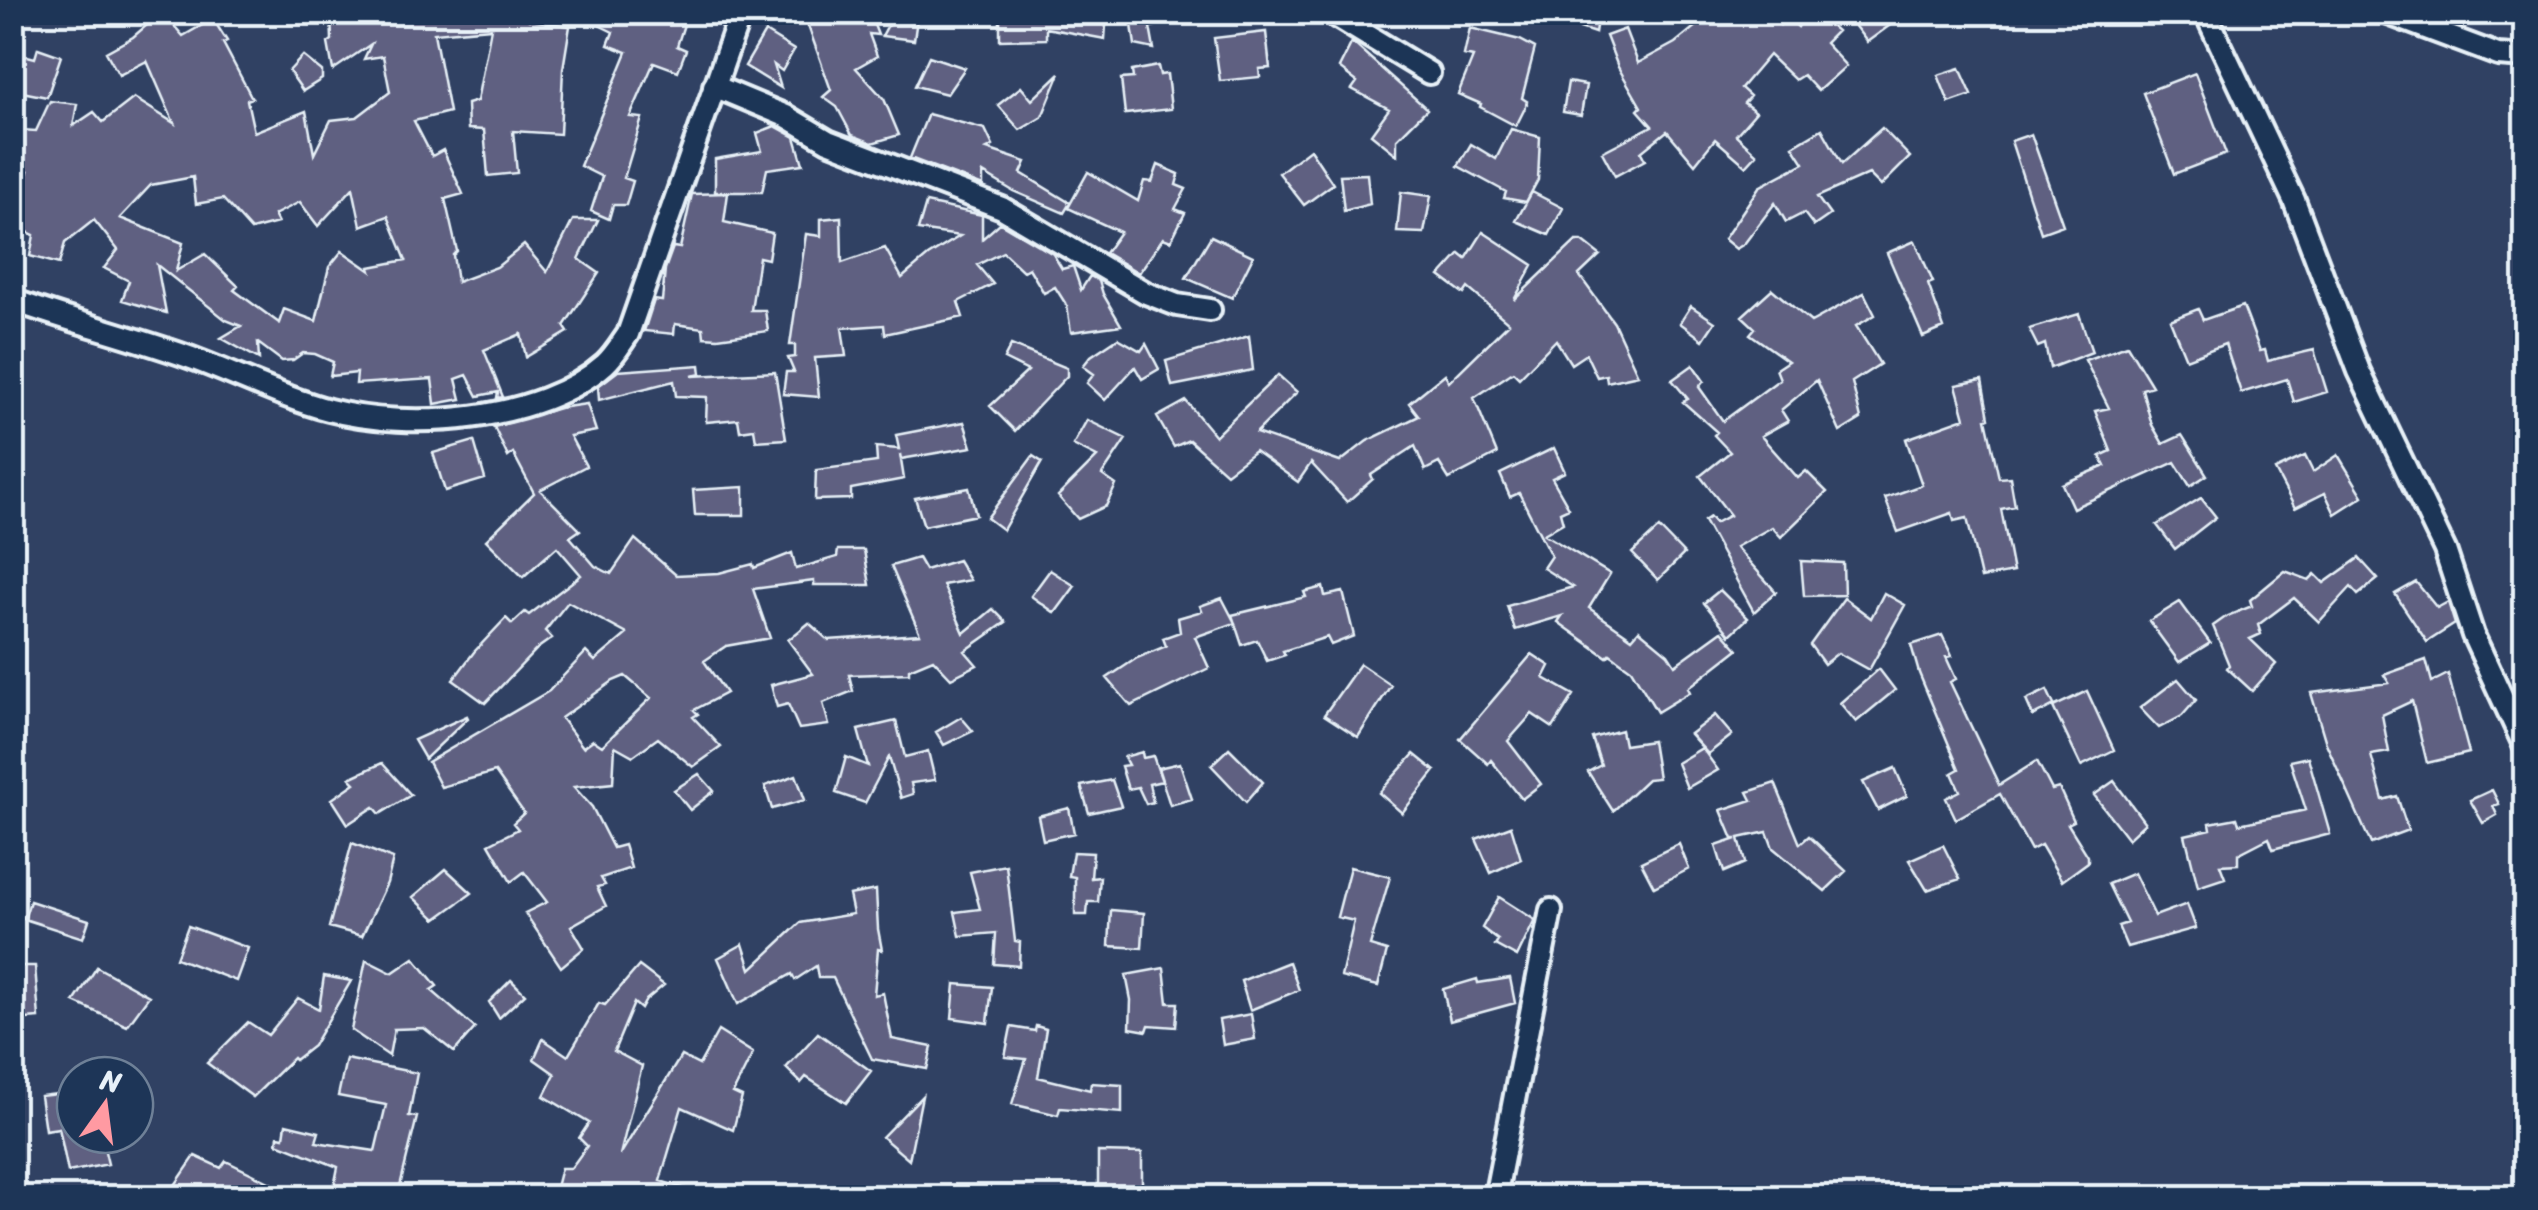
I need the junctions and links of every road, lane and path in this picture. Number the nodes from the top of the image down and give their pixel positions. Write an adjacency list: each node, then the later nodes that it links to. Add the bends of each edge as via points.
1 (741, 12): 7 (street)
2 (1328, 12): 6 (street)
3 (2205, 12): 10 (street, via 2294,200 2359,371 2445,550 2473,635)
4 (2383, 12): 5 (street, via 2498,56)
5 (2526, 57)
6 (1429, 73)
7 (714, 86): 8 (street, via 628,334 584,380 511,410 444,422 324,409); 9 (street, via 828,141 1002,208 1146,293)
8 (12, 300)
9 (1210, 310)
10 (2526, 749)
11 (1551, 910): 12 (street)
12 (1495, 1198)

